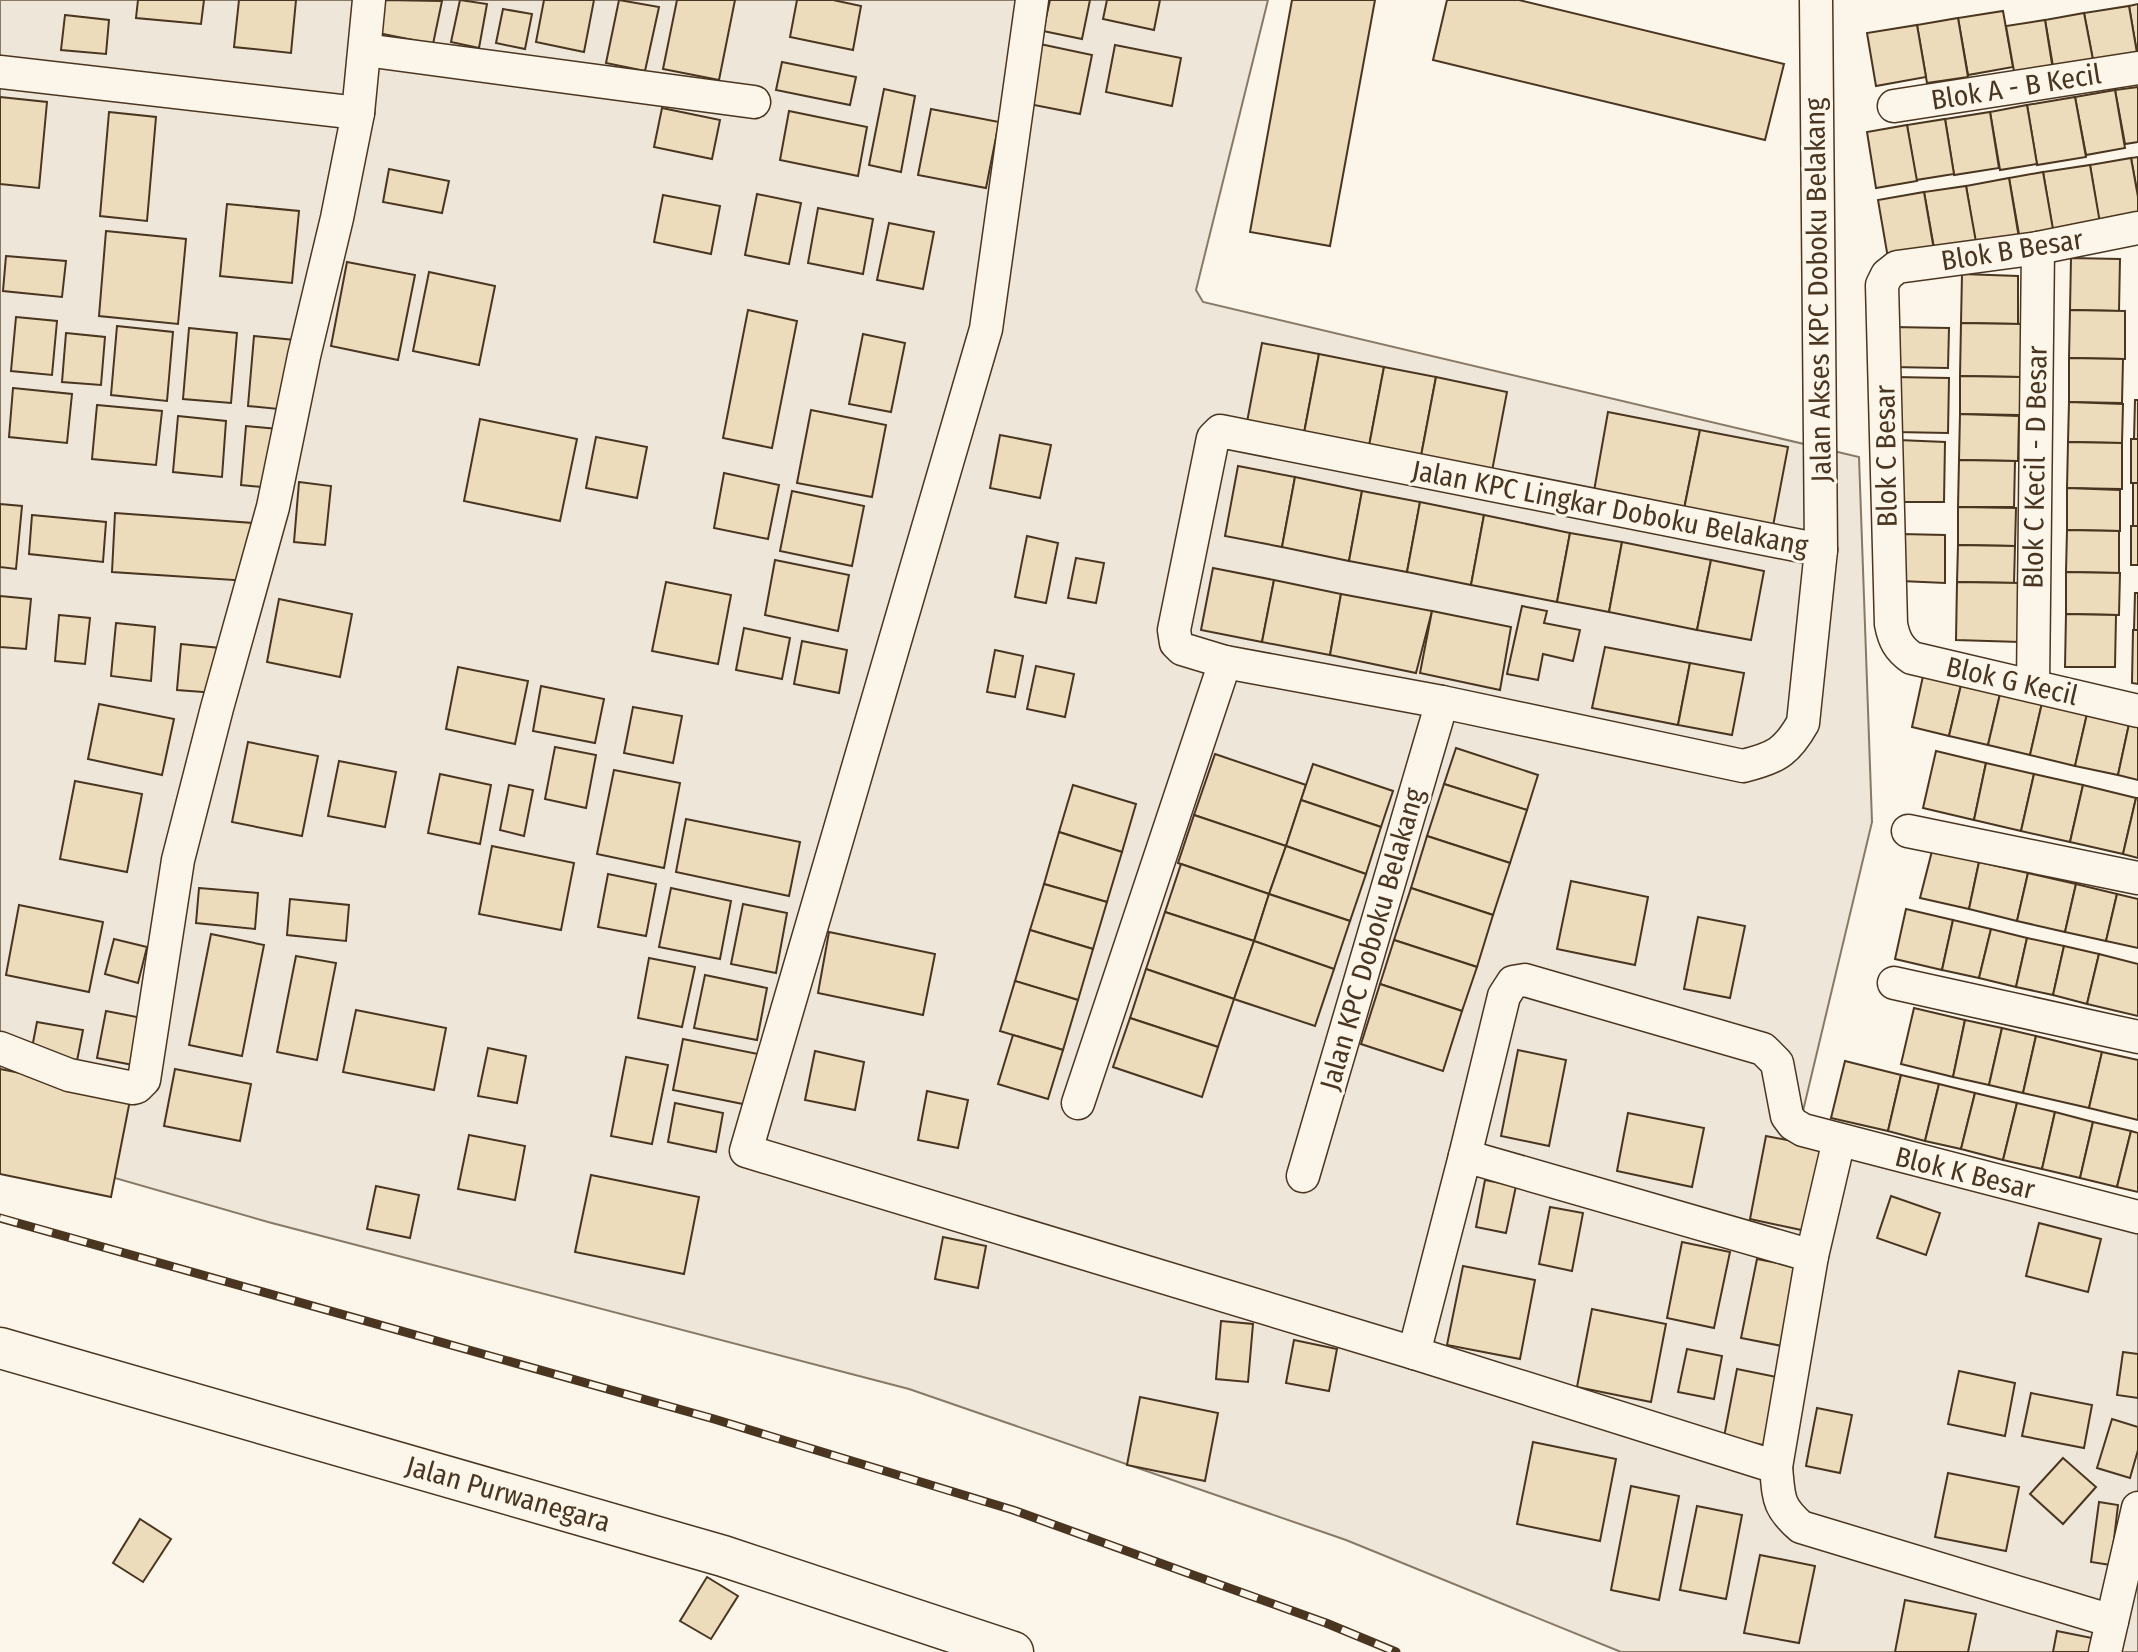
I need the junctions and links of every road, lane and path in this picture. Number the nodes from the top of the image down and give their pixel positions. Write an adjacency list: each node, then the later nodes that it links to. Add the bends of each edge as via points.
1 (369, 0): 4 (street)
2 (1032, 0): 31 (street, via 986,329 746,1151)
3 (1816, 15): 13 (street, Jalan Akses KPC Doboku Belakang)
4 (365, 50): 7 (street); 9 (street)
5 (2138, 68): 8 (street, Blok A - B Kecil)
6 (0, 72): 9 (street)
7 (754, 102)
8 (1894, 106)
9 (358, 113): 23 (street, via 273,507 178,860 144,1080 133,1088 69,1075)
10 (2138, 228): 11 (street, Blok B Besar)
11 (2038, 248): 12 (street, Blok B Besar, via 1897,267); 16 (street, Blok C Kecil - D Besar)
12 (1887, 275): 14 (street, Blok C Besar, via 1882,285)
13 (1821, 550): 15 (street, Jalan KPC Lingkar Doboku Belakang, via 1220,431 1213,438 1174,630 1182,649); 17 (street, Jalan KPC Lingkar Doboku Belakang, via 1803,723 1793,742 1771,759 1743,766)
14 (1894, 639): 16 (street, Blok G Kecil, via 1912,658)
15 (1225, 662): 17 (street, Jalan KPC Lingkar Doboku Belakang); 24 (street)
16 (2033, 685): 18 (street, Blok G Kecil)
17 (1442, 702): 27 (street, Jalan KPC Doboku Belakang)
18 (2138, 711)
19 (1908, 831): 20 (street)
20 (2138, 878)
21 (1894, 983): 22 (street)
22 (2138, 1037)
23 (0, 1048)
24 (1078, 1103)
25 (1839, 1140): 26 (street, Blok K Besar, via 1793,1124 1777,1063 1763,1049 1525,980 1513,982 1504,996); 28 (street, Blok K Besar); 29 (street)
26 (1465, 1156): 29 (street); 31 (street)
27 (1303, 1176)
28 (2138, 1217)
29 (1812, 1256): 32 (street)
30 (0, 1349): 35 (street, Jalan Purwanegara, via 723,1556)
31 (1414, 1353): 32 (street)
32 (1776, 1467): 34 (street, via 1786,1514 1801,1527)
33 (2138, 1508): 34 (street)
34 (2109, 1637)
35 (1013, 1652)

